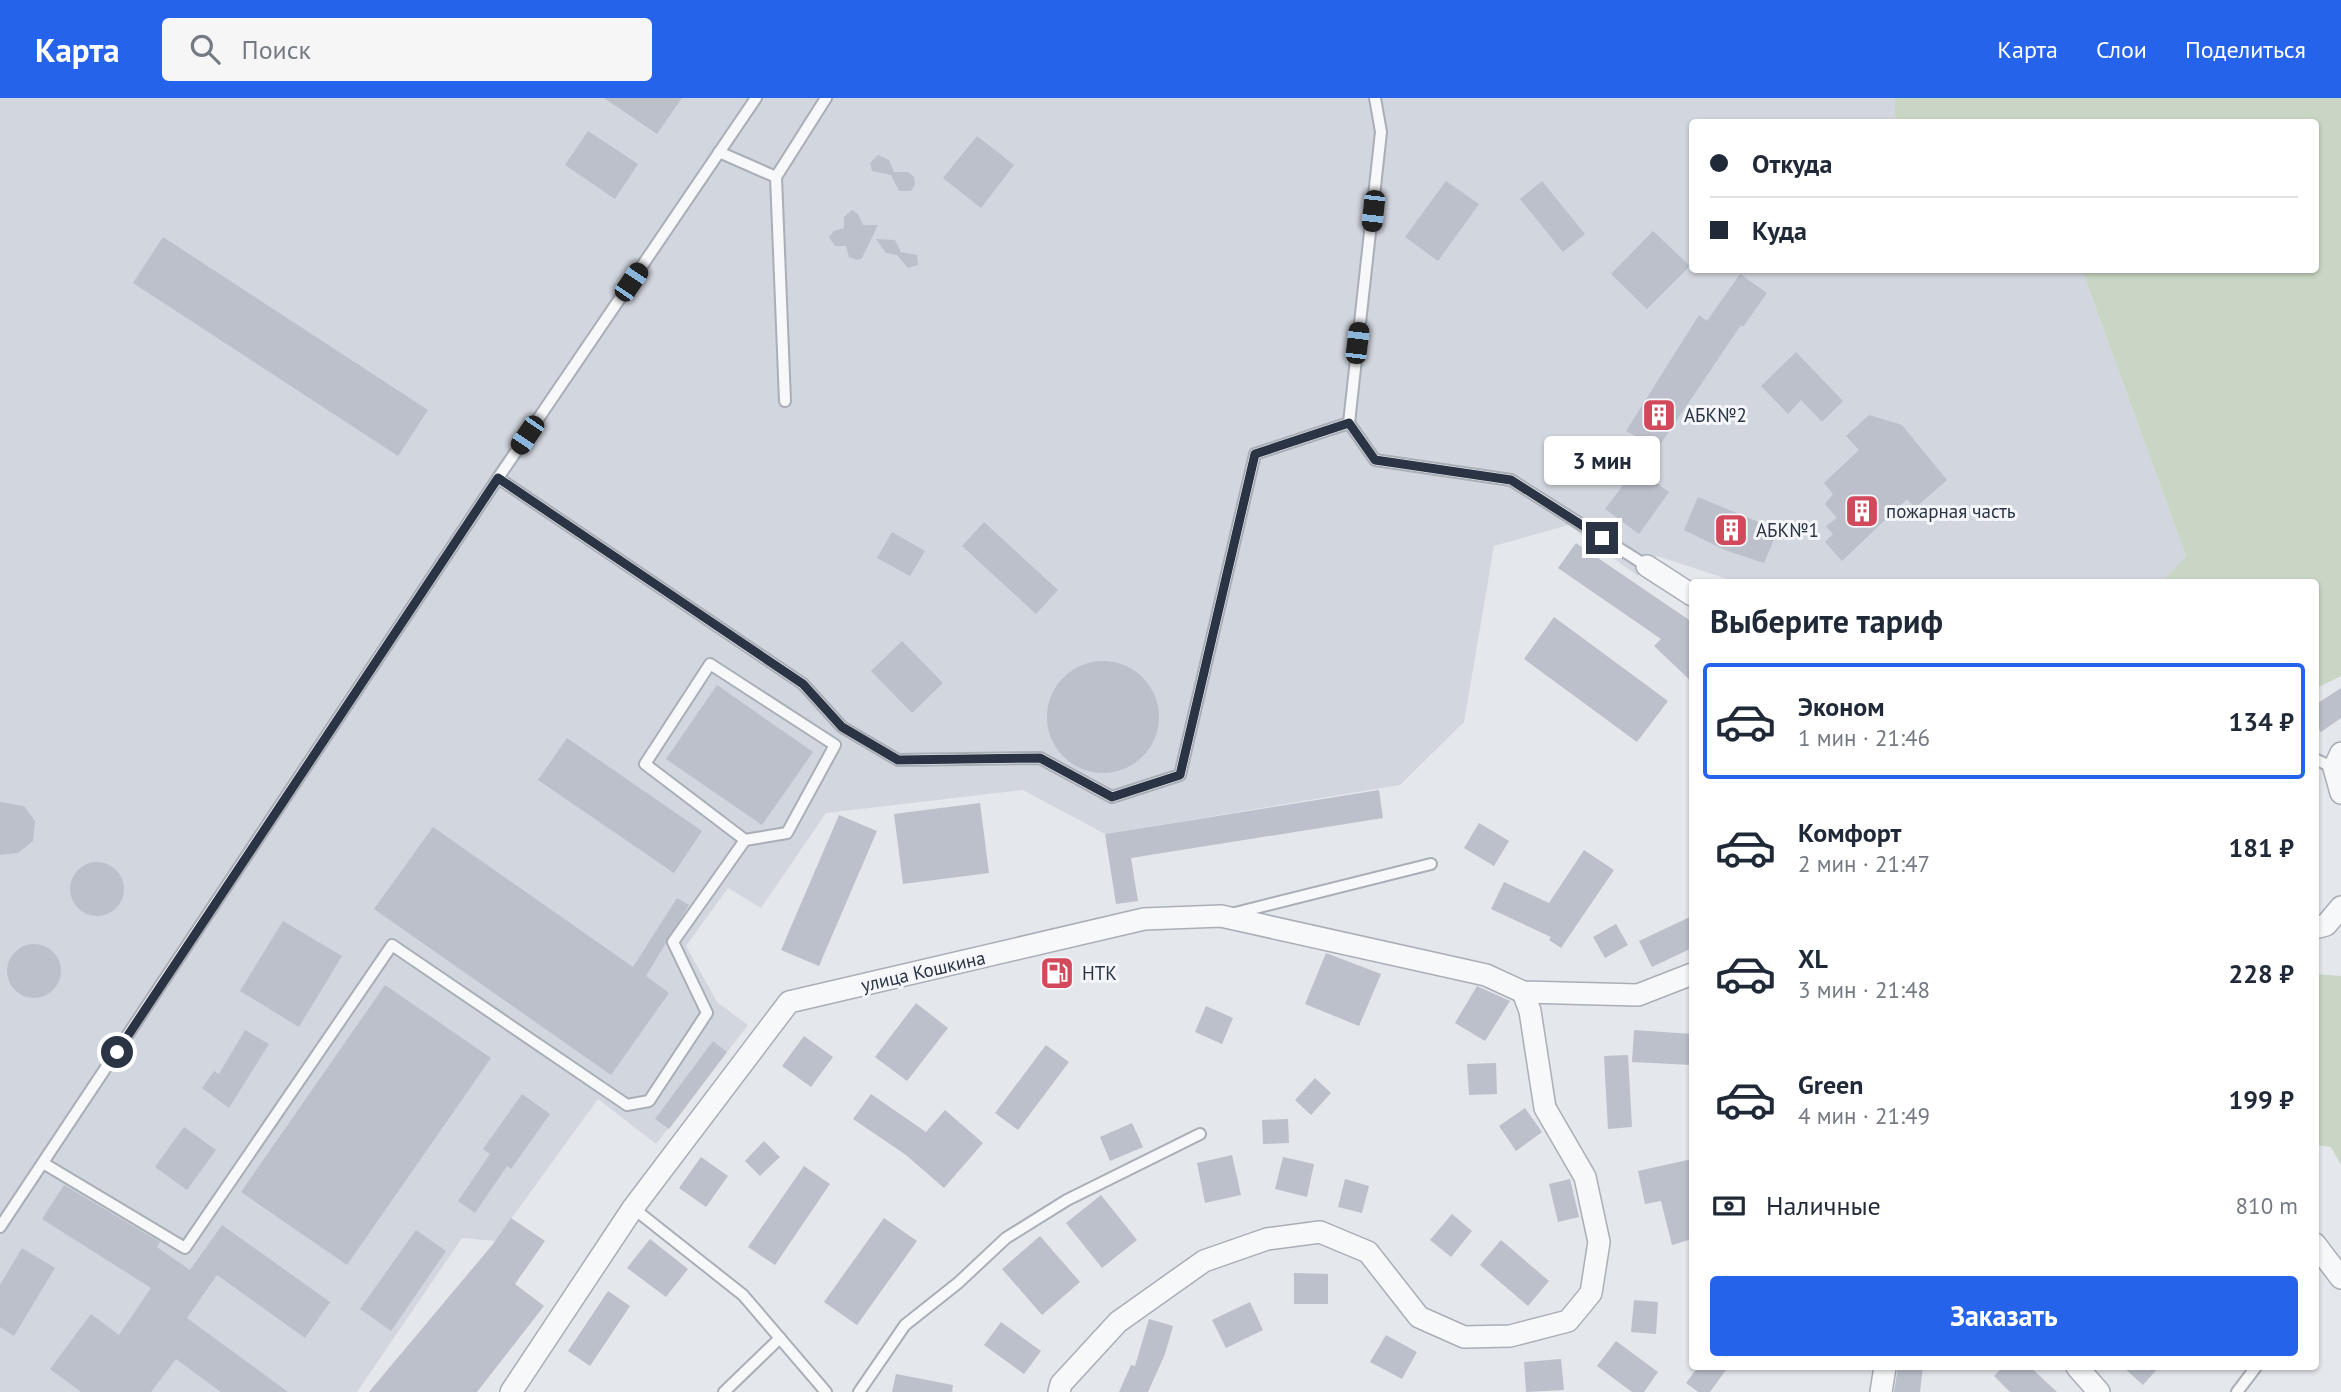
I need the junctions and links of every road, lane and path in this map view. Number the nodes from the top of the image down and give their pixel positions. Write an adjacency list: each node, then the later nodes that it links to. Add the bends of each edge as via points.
1 (756, 98): 4 (lane)
2 (826, 98): 5 (lane)
3 (1375, 98): 7 (lane, via 1381,131)
4 (719, 152): 5 (lane); 8 (lane)
5 (776, 177): 6 (lane)
6 (785, 401)
7 (1349, 423): 8 (lane, via 1255,454 1180,775 1112,797 1040,758 898,760 842,727 803,684); 9 (lane, via 1375,460 1511,480)
8 (498, 478): 21 (lane)
9 (1647, 566): 10 (street)
10 (1689, 593)
11 (2330, 760): 12 (street)
12 (2341, 793)
13 (745, 840): 13 (lane, via 645,764 710,664 835,745 788,833); 21 (lane, via 673,942 707,1013 649,1101 626,1105 392,945 185,1248)
14 (1431, 864): 16 (lane)
15 (2341, 907): 17 (street)
16 (1221, 916): 19 (street, улица Кошкина, via 1486,975); 22 (street, улица Кошкина, via 1144,919 789,1002)
17 (2319, 927)
18 (1689, 975): 19 (street, via 1638,995)
19 (1523, 992): 34 (street, via 1545,1108 1585,1177 1599,1241 1591,1293 1568,1321 1510,1336 1464,1337 1419,1317 1368,1252 1320,1232 1267,1239 1203,1261 1118,1322 1061,1384)
20 (1200, 1133): 33 (lane, via 1067,1200 1006,1238 905,1325)
21 (43, 1163): 23 (lane)
22 (633, 1208): 26 (lane, via 743,1295); 30 (street, улица Кошкина)
23 (0, 1227)
24 (2319, 1249): 25 (street)
25 (2341, 1278)
26 (780, 1338): 31 (lane); 32 (lane)
27 (1885, 1370): 35 (street)
28 (2080, 1370): 36 (street)
29 (2254, 1370): 37 (lane)
30 (512, 1392)
31 (724, 1392)
32 (826, 1392)
33 (859, 1392)
34 (1059, 1392)
35 (1881, 1392)
36 (2099, 1392)
37 (2237, 1392)

